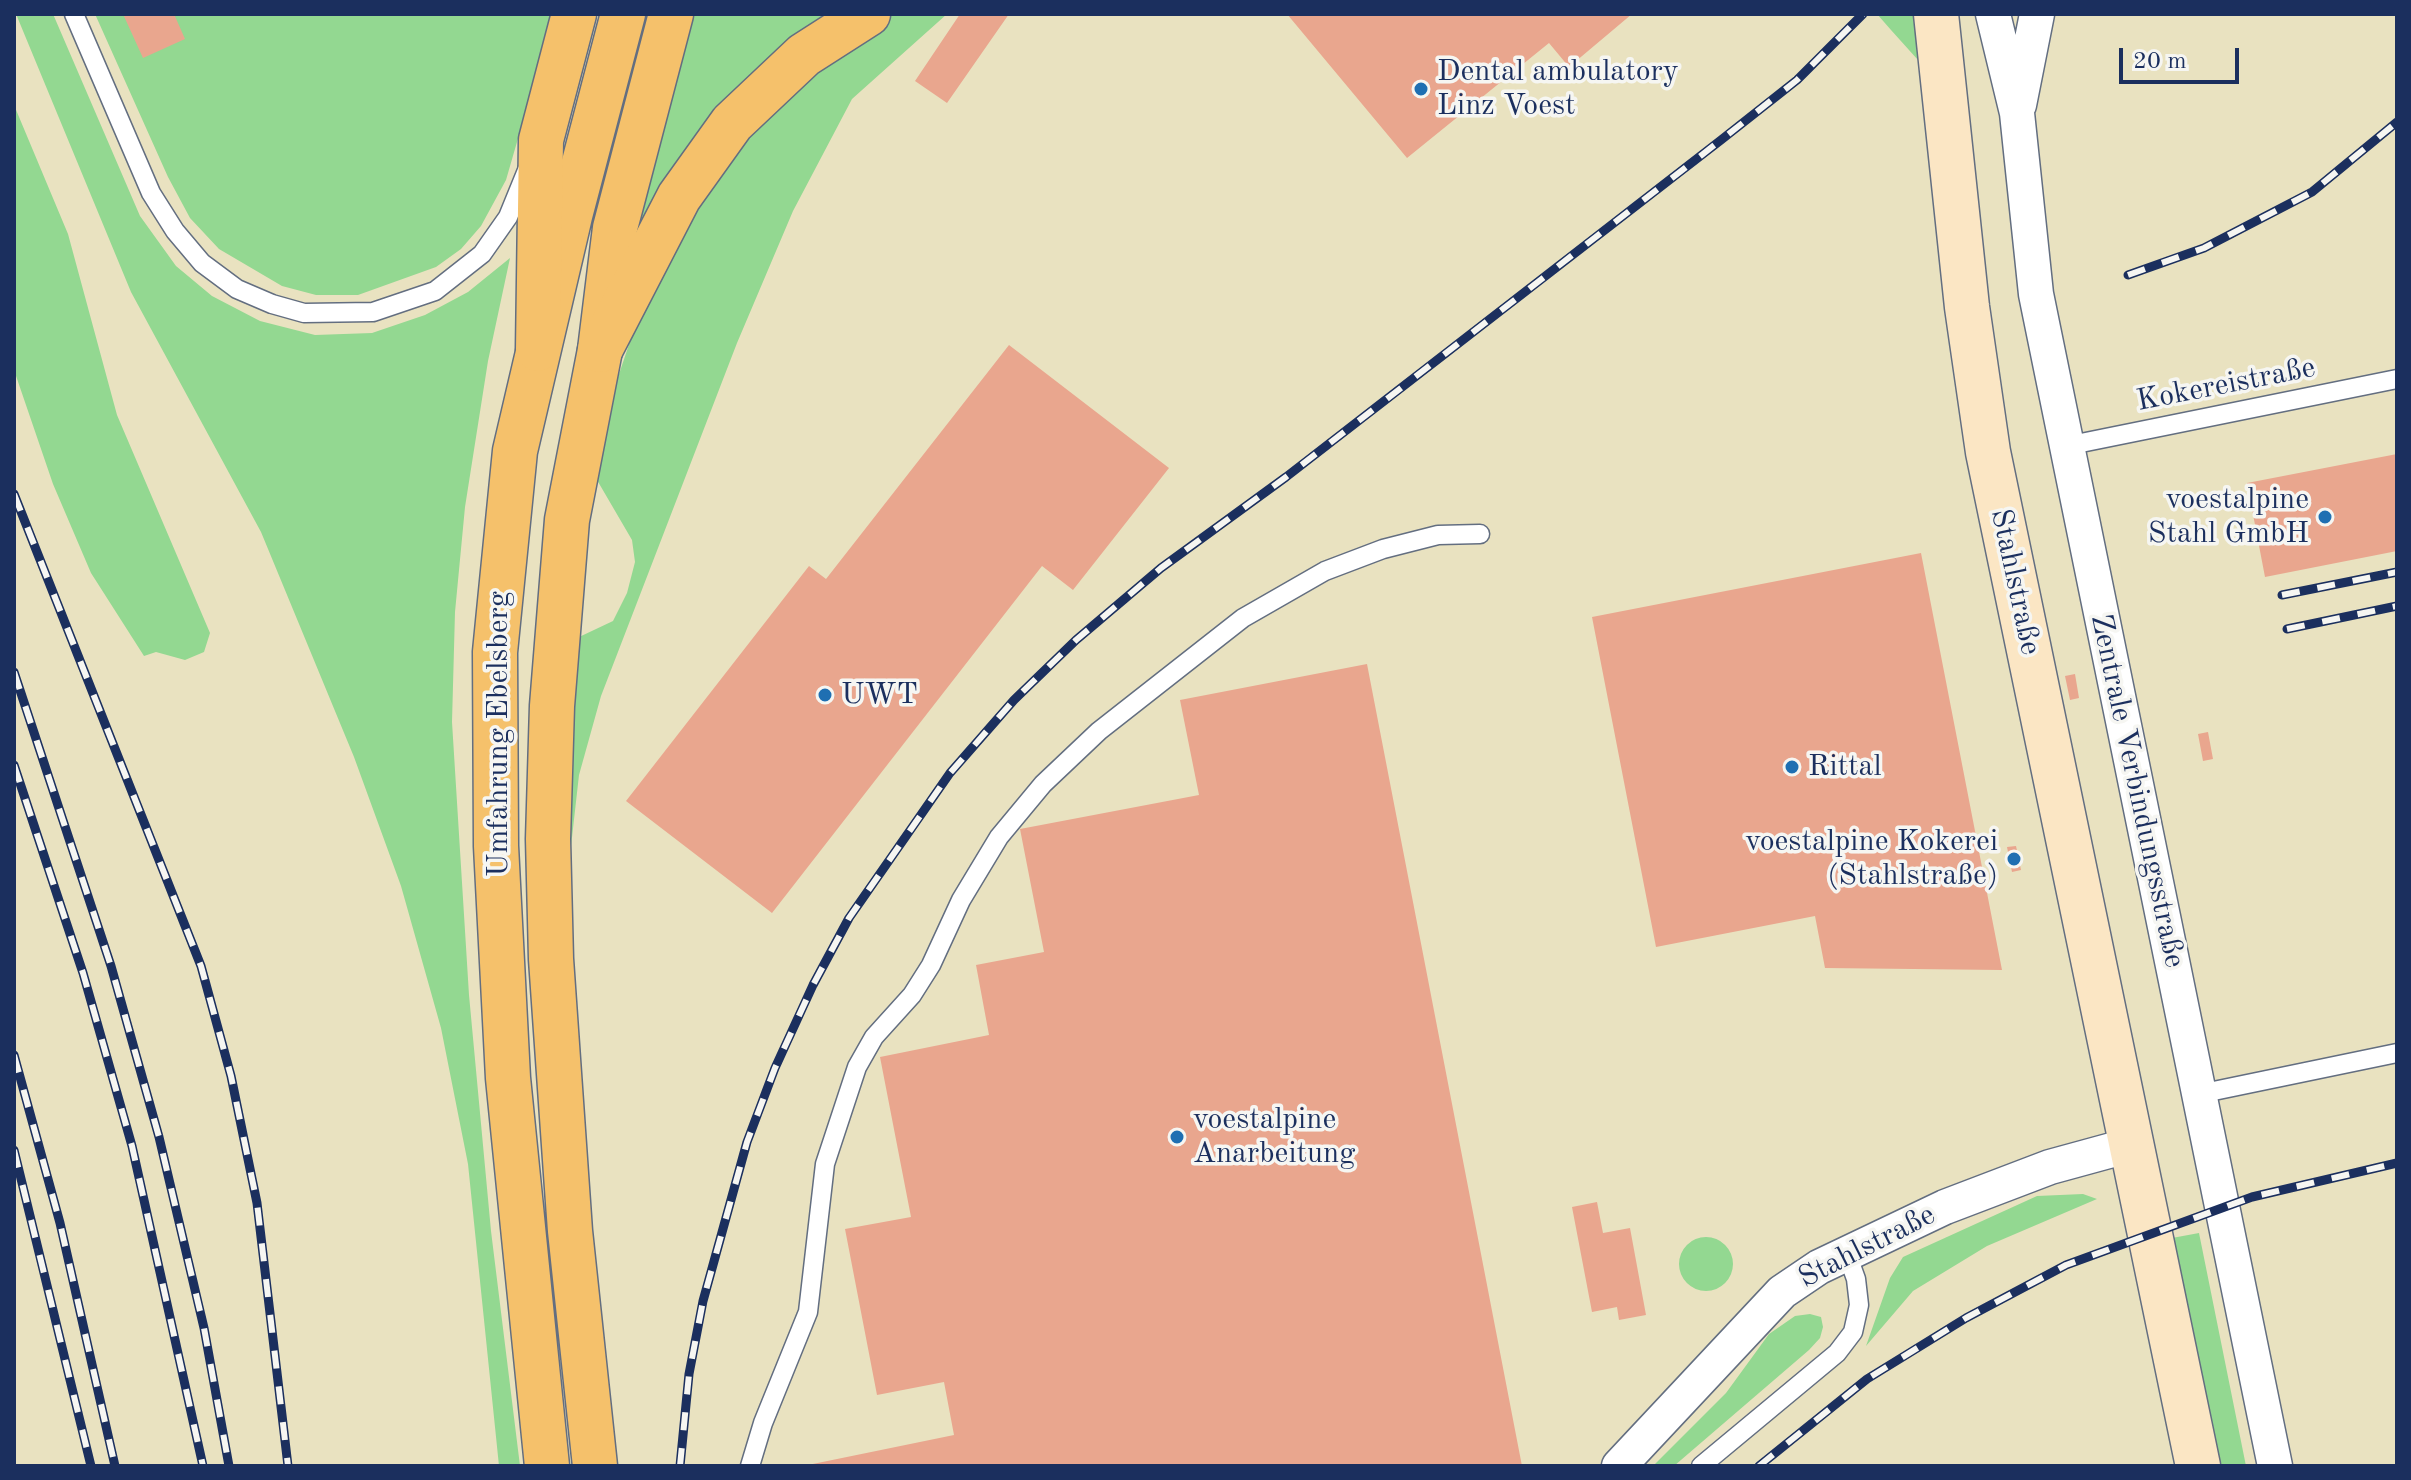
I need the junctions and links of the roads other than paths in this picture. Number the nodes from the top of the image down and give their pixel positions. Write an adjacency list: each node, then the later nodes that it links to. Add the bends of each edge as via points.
1 (74, 14): 10 (lane, via 151,193 175,231 202,263 237,289 304,313 373,312 435,291 460,275 502,228)
2 (574, 14): 10 (main road)
3 (623, 14): 11 (main road, Umfahrung Ebelsberg)
4 (671, 14): 12 (main road, Umfahrung Ebelsberg, via 615,228)
5 (868, 14): 12 (main road, via 804,55 732,123 679,197)
6 (1936, 14): 18 (street, Stahlstraße, via 1978,400)
7 (1993, 14): 9 (street)
8 (2037, 14): 9 (street)
9 (2017, 113): 14 (street, Zentrale Verbindungsstraße, via 2036,294)
10 (541, 140): 11 (main road)
11 (538, 349): 20 (main road, Umfahrung Ebelsberg, via 515,451 501,568 494,739 508,1078)
12 (600, 350): 21 (main road, Umfahrung Ebelsberg, via 577,451 564,549 548,839 558,1078)
13 (2397, 379): 14 (lane, Kokereistraße)
14 (2066, 446): 17 (street, Zentrale Verbindungsstraße)
15 (1480, 534): 22 (lane, via 1438,535 1383,549 1325,571 1243,618 1099,731 1043,784 999,837 961,900 931,965 857,1067 825,1164 808,1312)
16 (2397, 1053): 17 (lane)
17 (2199, 1094): 26 (street, Zentrale Verbindungsstraße)
18 (2134, 1144): 19 (street, Stahlstraße, via 2050,1167); 25 (street, Stahlstraße)
19 (1846, 1251): 23 (street, Stahlstraße, via 1782,1292); 24 (lane, via 1859,1305 1853,1332 1837,1353)
20 (547, 1466)
21 (595, 1466)
22 (750, 1466)
23 (1619, 1466)
24 (1701, 1466)
25 (2198, 1466)
26 (2275, 1466)

